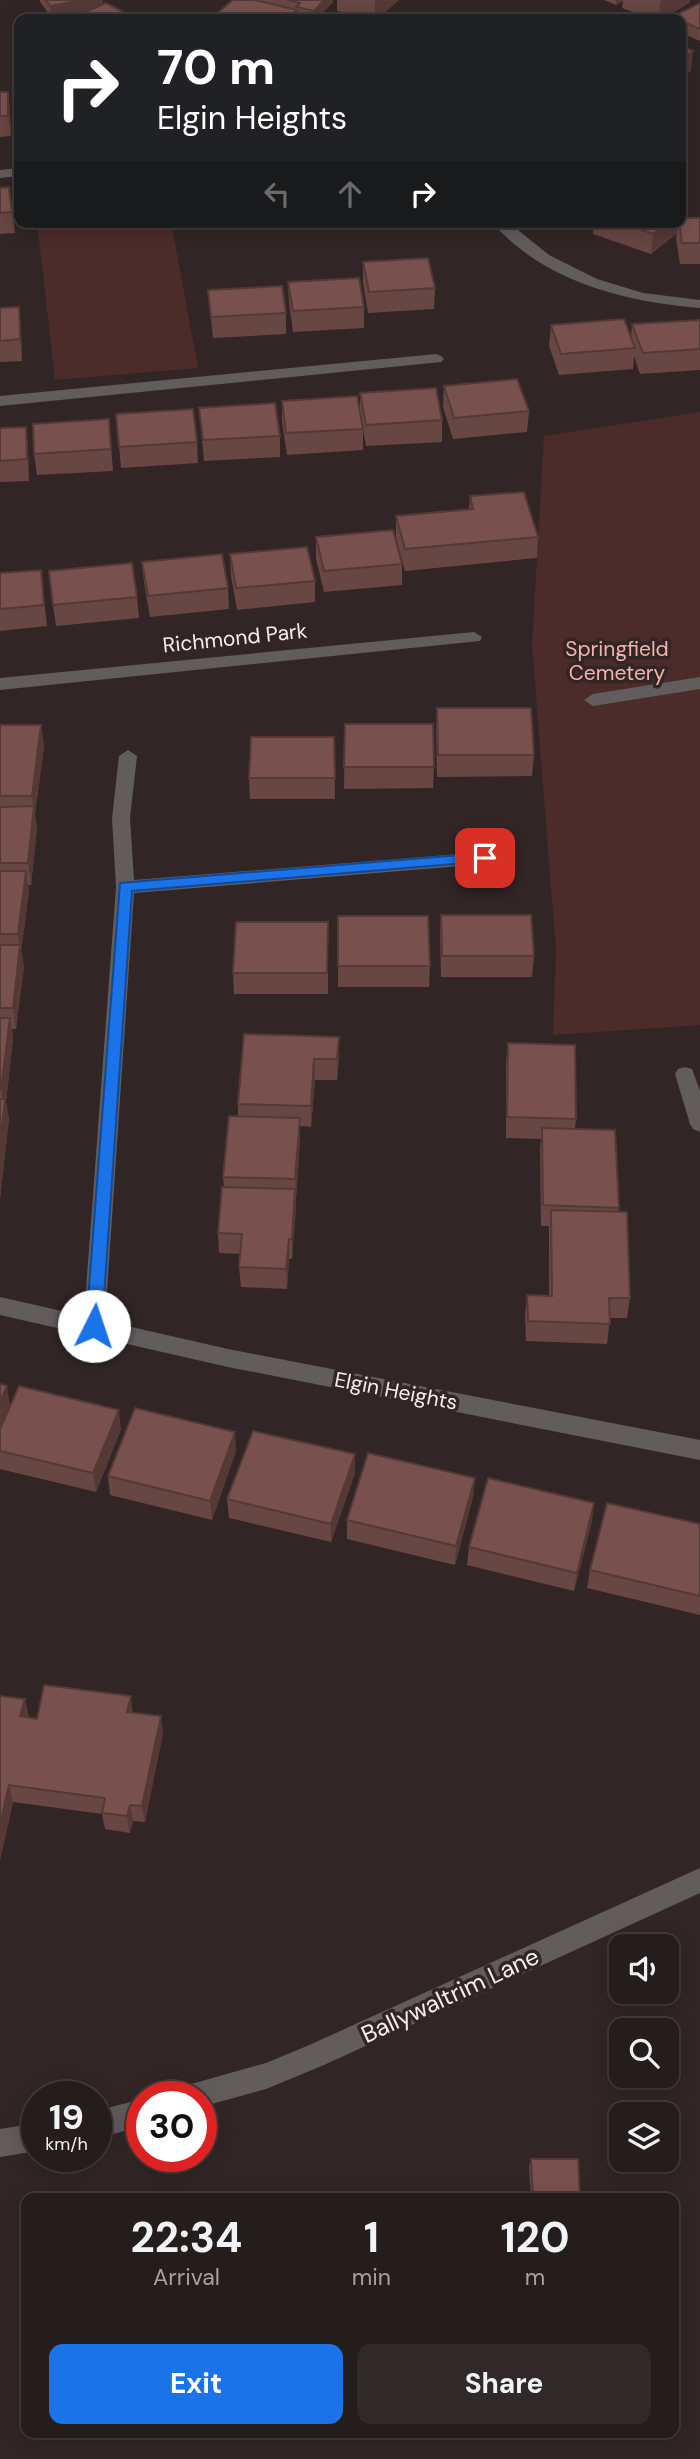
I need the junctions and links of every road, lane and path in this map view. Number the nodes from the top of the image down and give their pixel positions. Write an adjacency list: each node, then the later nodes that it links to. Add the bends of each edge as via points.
1 (505, 228): 2 (street, via 551,264 617,294)
2 (700, 304)
3 (436, 359): 4 (street)
4 (0, 401)
5 (474, 636): 7 (street, Richmond Park)
6 (700, 682): 8 (street)
7 (0, 684)
8 (593, 700)
9 (128, 756): 11 (street, via 121,818)
10 (485, 858): 11 (street)
11 (125, 887): 15 (street)
12 (685, 1074): 13 (street)
13 (700, 1124)
14 (0, 1306): 15 (street, Elgin Heights)
15 (94, 1326): 16 (street, Elgin Heights, via 228,1358)
16 (700, 1450)
17 (700, 1880): 18 (street, Ballywaltrim Lane, via 328,2050 266,2076)
18 (217, 2090)
19 (21, 2140): 20 (street)
20 (0, 2143)

